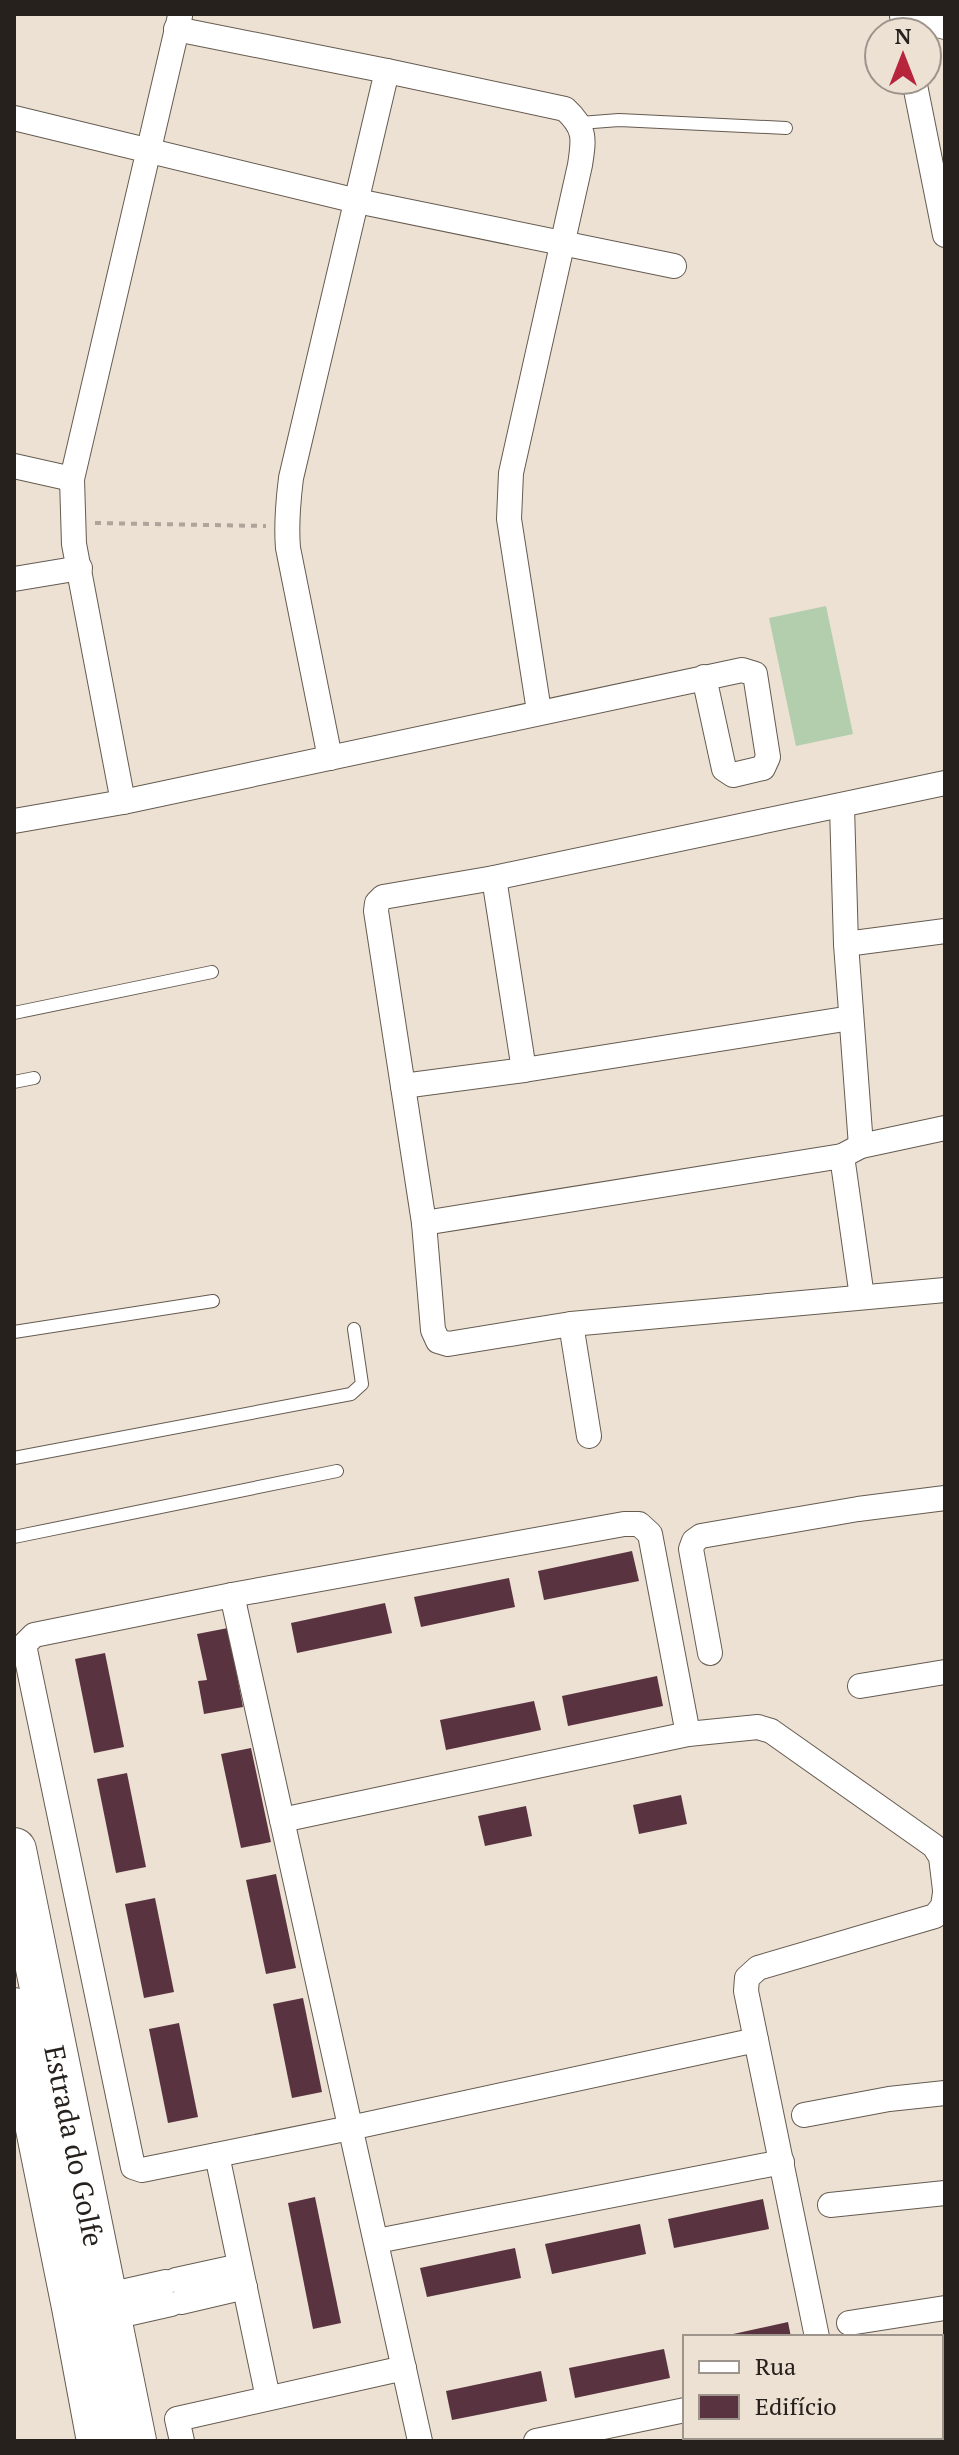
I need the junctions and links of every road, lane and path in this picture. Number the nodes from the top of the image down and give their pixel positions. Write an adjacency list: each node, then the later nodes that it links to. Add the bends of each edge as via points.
1 (178, 22): 2 (street); 7 (street)
2 (387, 71): 5 (street, via 565,109); 8 (street)
3 (917, 96): 9 (street)
4 (14, 118): 7 (street)
5 (580, 123): 6 (lane); 10 (street, via 584,143)
6 (786, 128)
7 (148, 152): 8 (street); 13 (street)
8 (357, 201): 10 (street); 15 (street, via 291,478)
9 (945, 235)
10 (563, 243): 11 (street); 19 (street, via 511,473 509,519)
11 (674, 266)
12 (14, 466): 13 (street)
13 (72, 479): 14 (street)
14 (72, 522): 15 (path); 16 (street)
15 (286, 526): 20 (street)
16 (80, 568): 17 (street); 22 (street)
17 (14, 579)
18 (704, 677): 19 (street)
19 (539, 711): 20 (street)
20 (330, 758): 22 (street)
21 (945, 783): 23 (street)
22 (123, 802): 24 (street)
23 (842, 807): 25 (street); 27 (street)
24 (14, 821)
25 (494, 878): 31 (street); 34 (street, via 383,897 377,903)
26 (945, 931): 27 (street)
27 (846, 944): 30 (street)
28 (212, 972): 29 (lane)
29 (14, 1013)
30 (851, 1018): 31 (street); 36 (street)
31 (524, 1070): 34 (street)
32 (34, 1078): 33 (lane)
33 (14, 1082)
34 (403, 1086): 37 (street)
35 (945, 1128): 36 (street)
36 (851, 1151): 37 (street); 39 (street)
37 (424, 1223): 41 (street, via 438,1341 448,1344)
38 (945, 1290): 39 (street)
39 (862, 1297): 41 (street)
40 (213, 1301): 43 (lane)
41 (571, 1324): 44 (street)
42 (354, 1329): 45 (lane, via 362,1384 351,1394)
43 (14, 1332)
44 (589, 1436)
45 (14, 1458)
46 (337, 1471): 48 (lane)
47 (945, 1498): 50 (street, via 701,1536 691,1549)
48 (14, 1537)
49 (232, 1595): 53 (street, via 639,1524 650,1534); 54 (street); 62 (street, via 34,1635 24,1645 129,2159 142,2170)
50 (710, 1653)
51 (945, 1672): 52 (street)
52 (860, 1686)
53 (688, 1734): 54 (street); 56 (street, via 758,1727 771,1731 934,1846 941,1857)
54 (282, 1820): 61 (street)
55 (14, 1850): 68 (highway, Estrada do Golfe)
56 (945, 1892): 58 (street, via 935,1916 758,1968 747,1978 746,1991)
57 (14, 2010): 75 (highway, Estrada do Golfe)
58 (756, 2040): 61 (street); 63 (street)
59 (945, 2093): 60 (street)
60 (804, 2115)
61 (350, 2128): 62 (street); 66 (street)
62 (217, 2155): 67 (street)
63 (782, 2162): 66 (street); 71 (street)
64 (945, 2193): 65 (street)
65 (830, 2205)
66 (377, 2241): 72 (street)
67 (242, 2276): 68 (street); 73 (street)
68 (107, 2307): 76 (highway, Estrada do Golfe)
69 (945, 2308): 70 (street)
70 (849, 2323)
71 (817, 2335)
72 (404, 2368): 73 (street); 78 (street)
73 (268, 2398): 77 (street, via 177,2419)
74 (683, 2410): 79 (street)
75 (99, 2441)
76 (134, 2441)
77 (182, 2441)
78 (420, 2441)
79 (536, 2441)

